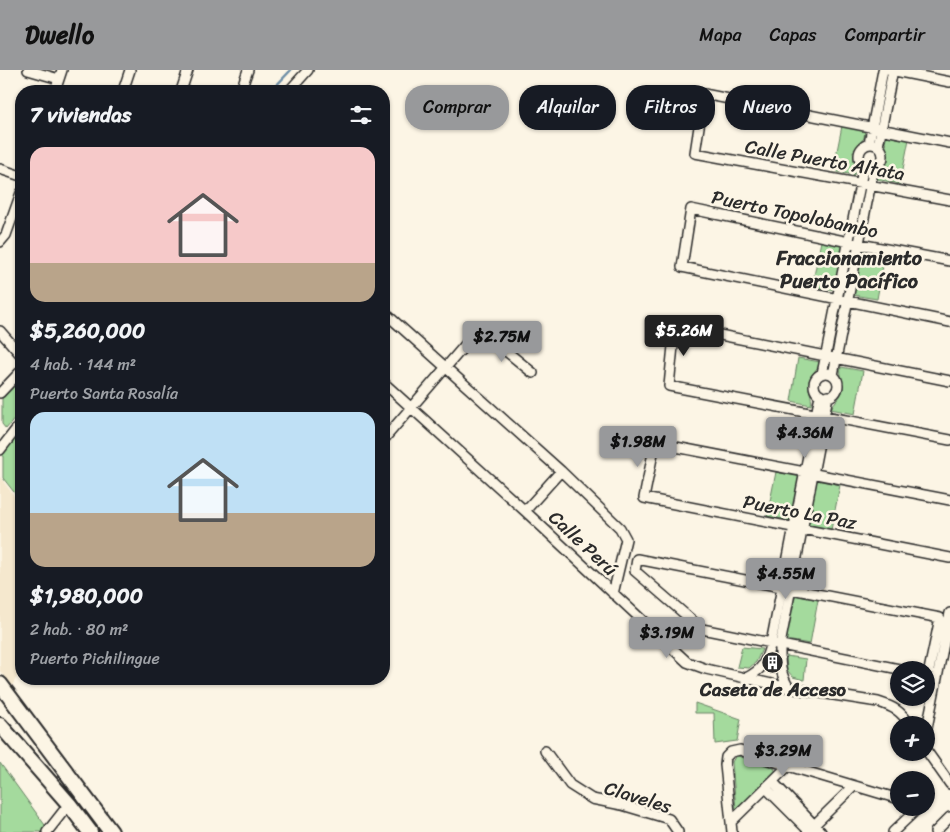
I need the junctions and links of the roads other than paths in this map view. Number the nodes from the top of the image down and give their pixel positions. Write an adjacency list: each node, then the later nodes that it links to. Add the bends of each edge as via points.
1 (28, 70): 8 (street)
2 (130, 70): 11 (street)
3 (188, 70): 12 (street)
4 (248, 70): 10 (street)
5 (308, 70): 13 (street)
6 (882, 70): 14 (street)
7 (892, 70): 9 (street); 14 (street)
8 (61, 75)
9 (950, 82)
10 (243, 84)
11 (124, 85)
12 (183, 85)
13 (294, 85)
14 (876, 128): 15 (street); 16 (street); 21 (street, Calle Puerto Altata, via 704,94 695,153)
15 (950, 143)
16 (873, 145): 17 (street, via 860,151); 18 (street, via 882,151 882,159)
17 (864, 165): 18 (street); 21 (street)
18 (874, 167): 22 (street)
19 (0, 169): 20 (street)
20 (15, 174)
21 (860, 183): 22 (street, Calle Puerto Altata); 26 (street)
22 (870, 185): 23 (street, Calle Puerto Altata); 26 (street)
23 (950, 200)
24 (15, 210): 25 (street)
25 (0, 242)
26 (854, 243): 27 (street, Puerto Topolobambo); 28 (street); 28 (street, Puerto Topolobambo, via 690,209 682,267); 29 (street)
27 (950, 261)
28 (837, 299): 29 (street); 34 (street)
29 (847, 301): 31 (street); 35 (street)
30 (390, 317): 36 (street)
31 (950, 322)
32 (0, 331): 33 (street)
33 (15, 348)
34 (825, 356): 35 (street); 38 (street); 46 (street, via 675,326 669,386)
35 (836, 358): 39 (street); 41 (street)
36 (446, 367): 37 (street, via 472,337 480,334 490,338); 45 (street); 51 (street)
37 (533, 374)
38 (822, 374): 39 (street); 44 (street, via 814,385)
39 (833, 375): 44 (street, via 837,380 836,392)
40 (15, 377): 43 (street)
41 (950, 381)
42 (390, 388): 45 (street, Calle Perú)
43 (0, 393)
44 (824, 396): 46 (street)
45 (411, 407): 48 (street); 55 (street, Calle Perú)
46 (821, 415): 49 (street); 52 (street); 53 (street)
47 (15, 431): 50 (street)
48 (390, 432)
49 (950, 440)
50 (0, 450)
51 (561, 471): 55 (street); 59 (street, via 620,528 626,539)
52 (804, 471): 53 (street); 56 (street); 56 (street, Puerto La Paz, via 655,442 644,498)
53 (814, 473): 54 (street); 56 (street)
54 (950, 500)
55 (525, 511): 59 (street, Calle Perú)
56 (799, 528): 57 (street, Puerto La Paz); 58 (street)
57 (950, 558)
58 (787, 588): 61 (street); 61 (street, via 637,558 635,571 702,629); 62 (street, via 940,618)
59 (613, 594): 64 (street, Calle Perú, via 688,662)
60 (950, 613): 68 (street)
61 (776, 644): 63 (street); 64 (street, via 757,672); 66 (street, via 782,677)
62 (930, 661)
63 (890, 667)
64 (746, 678): 66 (street, Calle Perú)
65 (0, 684): 84 (main road)
66 (789, 688): 67 (street, Calle Perú, via 878,702)
67 (905, 716)
68 (929, 716)
69 (1, 727): 77 (main road)
70 (546, 751): 85 (street, Claveles, via 570,785 592,799 669,819)
71 (934, 761): 73 (street)
72 (788, 766): 74 (street); 75 (street); 80 (street, via 740,750 731,752 726,758 726,765)
73 (950, 784)
74 (770, 785): 80 (street); 81 (street)
75 (854, 786): 76 (street); 81 (street)
76 (890, 796)
77 (69, 804): 82 (street); 83 (main road)
78 (910, 816): 88 (street)
79 (950, 817): 89 (street)
80 (732, 821): 86 (street)
81 (810, 830): 87 (street)
82 (47, 832)
83 (90, 832)
84 (111, 832)
85 (678, 832)
86 (732, 832)
87 (821, 832)
88 (893, 832)
89 (935, 832)

